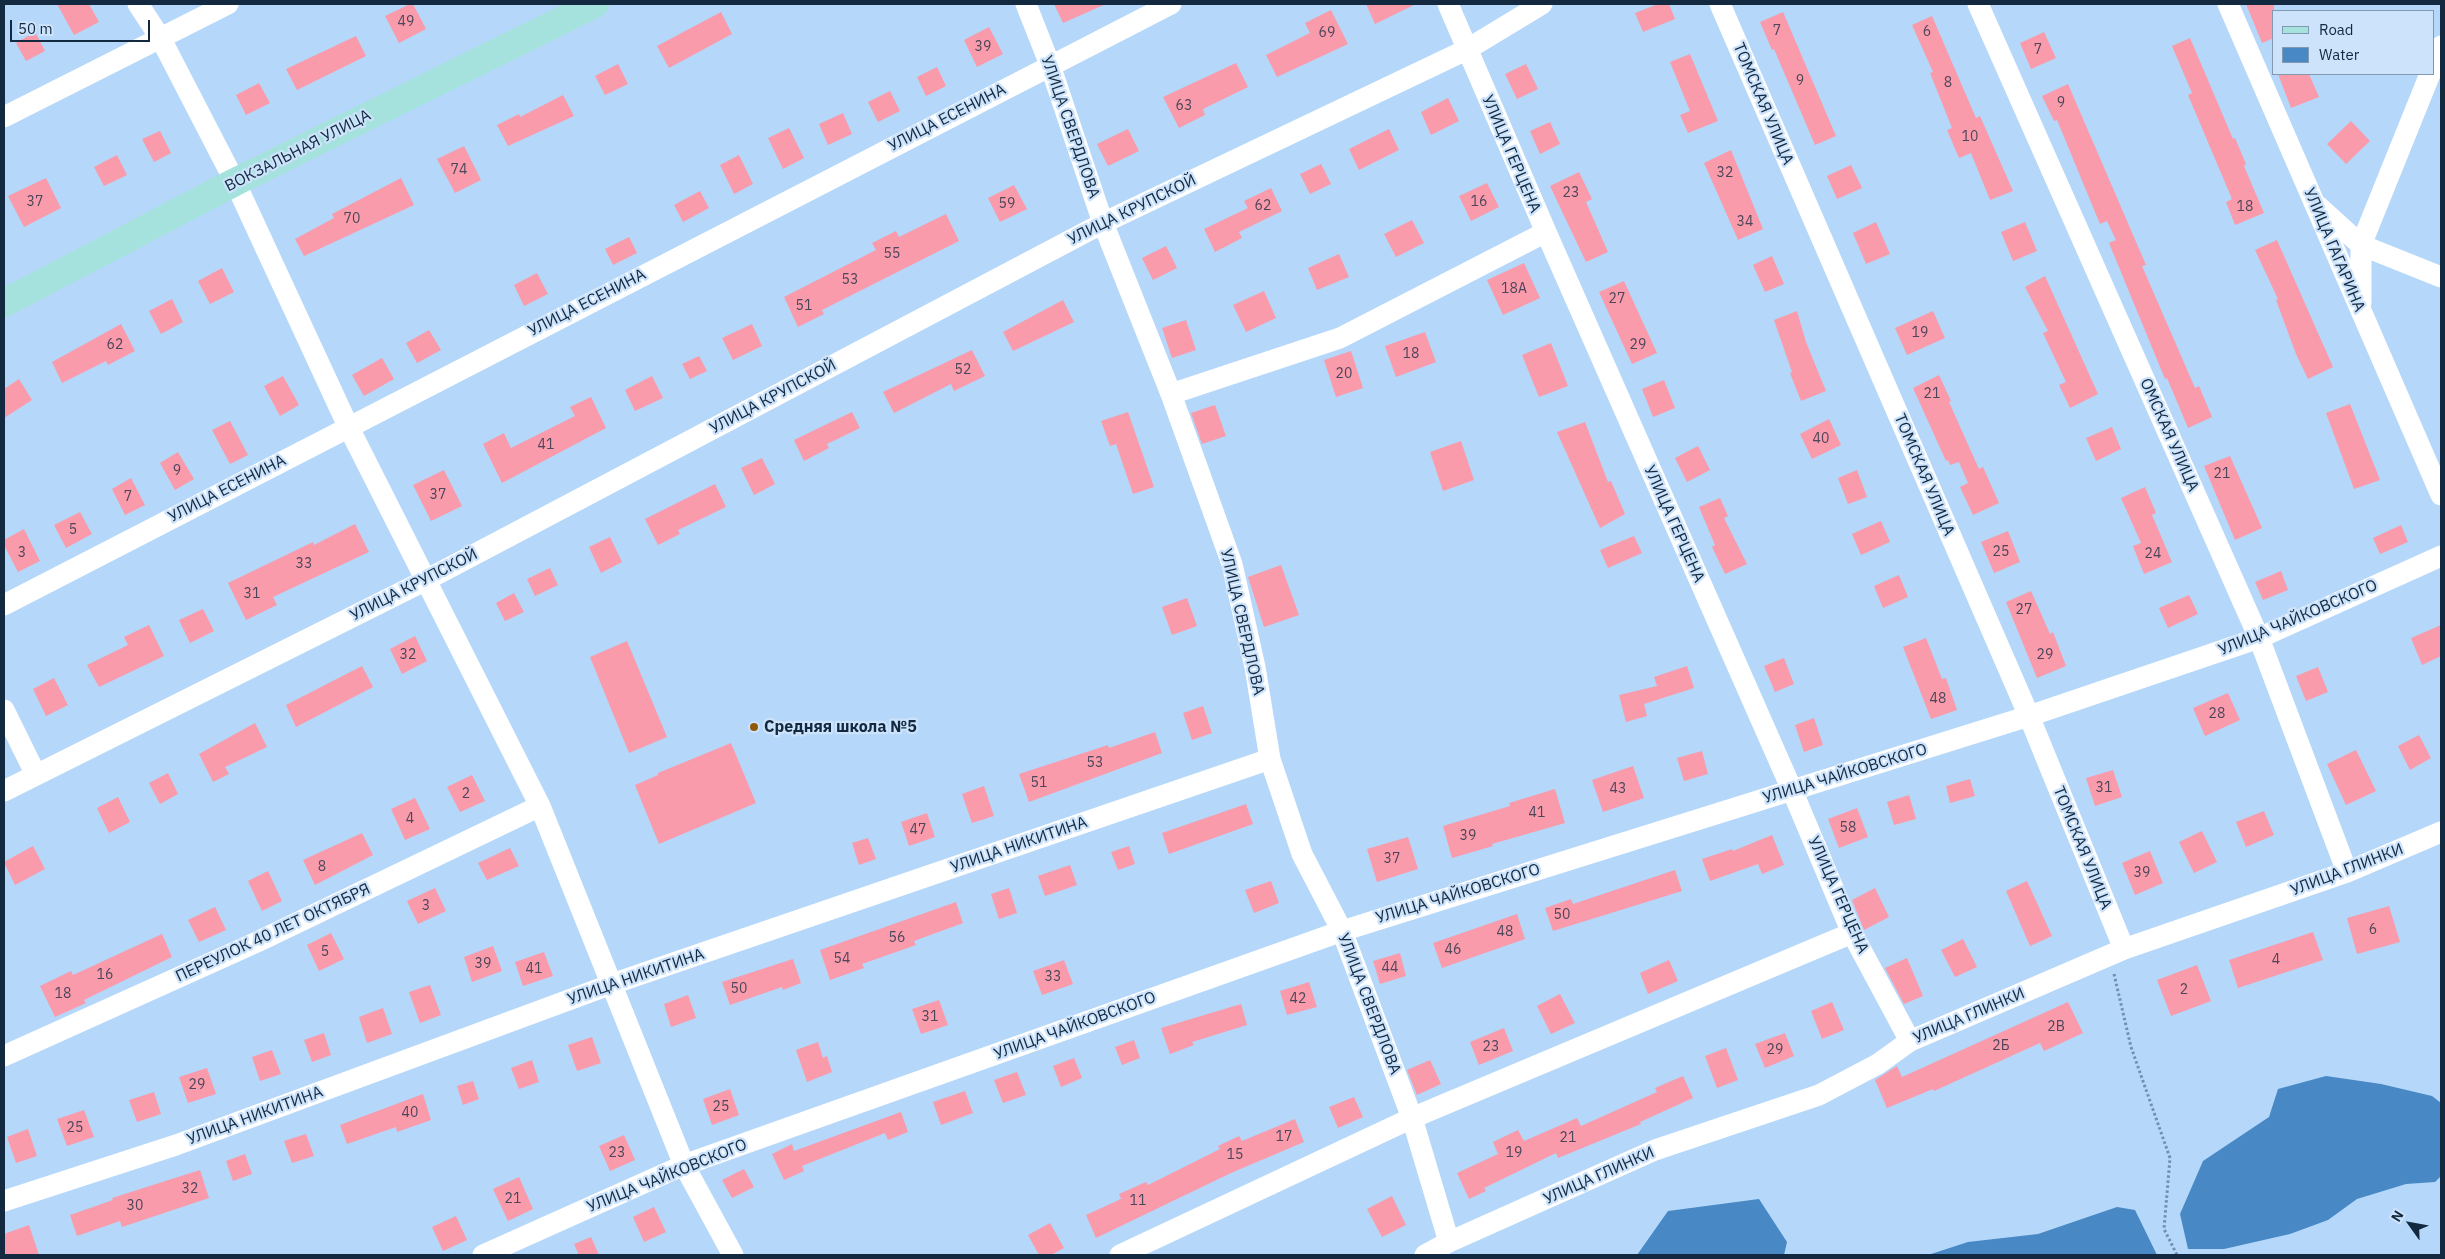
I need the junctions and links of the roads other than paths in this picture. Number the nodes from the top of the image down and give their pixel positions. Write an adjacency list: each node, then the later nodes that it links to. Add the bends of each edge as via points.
1 (138, 4): 11 (street)
2 (228, 4): 11 (street)
3 (594, 4): 18 (main road, ВОКЗАЛЬНАЯ УЛИЦА)
4 (1026, 4): 15 (street, УЛИЦА СВЕРДЛОВА)
5 (1171, 4): 15 (street, УЛИЦА ЕСЕНИНА)
6 (1448, 4): 13 (street, УЛИЦА ГЕРЦЕНА)
7 (1542, 4): 13 (street, УЛИЦА КРУПСКОЙ)
8 (1720, 4): 34 (street, ТОМСКАЯ УЛИЦА)
9 (1978, 4): 32 (street, ОМСКАЯ УЛИЦА)
10 (2228, 4): 19 (street, УЛИЦА ГАГАРИНА)
11 (161, 39): 17 (street); 18 (street)
12 (2441, 46): 14 (street)
13 (1466, 50): 20 (street, УЛИЦА КРУПСКОЙ); 21 (street, УЛИЦА ГЕРЦЕНА)
14 (2435, 61)
15 (1050, 65): 20 (street, УЛИЦА СВЕРДЛОВА); 27 (street, УЛИЦА ЕСЕНИНА)
16 (2430, 75): 22 (street)
17 (4, 117)
18 (235, 182): 24 (main road, ВОКЗАЛЬНАЯ УЛИЦА); 27 (street)
19 (2314, 203): 22 (street); 25 (street, УЛИЦА ГАГАРИНА)
20 (1102, 223): 26 (street, УЛИЦА СВЕРДЛОВА); 30 (street, УЛИЦА КРУПСКОЙ)
21 (1546, 232): 26 (street, via 1340,338); 37 (street, УЛИЦА ГЕРЦЕНА)
22 (2361, 244): 23 (street); 25 (street)
23 (2440, 279)
24 (4, 303)
25 (2361, 314): 28 (street, УЛИЦА ГАГАРИНА)
26 (1171, 394): 35 (street, УЛИЦА СВЕРДЛОВА, via 1232,564 1255,667)
27 (348, 426): 30 (street); 31 (street, УЛИЦА ЕСЕНИНА)
28 (2441, 495)
29 (2441, 556): 32 (street, УЛИЦА ЧАЙКОВСКОГО)
30 (426, 580): 36 (street, УЛИЦА КРУПСКОЙ); 39 (street)
31 (4, 604)
32 (2259, 638): 34 (street, УЛИЦА ЧАЙКОВСКОГО); 41 (street, ОМСКАЯ УЛИЦА)
33 (4, 710): 36 (street)
34 (2029, 716): 37 (street, УЛИЦА ЧАЙКОВСКОГО); 44 (street, ТОМСКАЯ УЛИЦА)
35 (1270, 759): 42 (street, УЛИЦА СВЕРДЛОВА, via 1302,854); 45 (street, УЛИЦА НИКИТИНА)
36 (36, 775): 38 (street, УЛИЦА КРУПСКОЙ)
37 (1792, 790): 42 (street, УЛИЦА ЧАЙКОВСКОГО); 43 (street, УЛИЦА ГЕРЦЕНА)
38 (4, 791)
39 (540, 806): 45 (street); 47 (street, ПЕРЕУЛОК 40 ЛЕТ ОКТЯБРЯ, via 257,942)
40 (2441, 832): 41 (street, УЛИЦА ГЛИНКИ)
41 (2347, 872): 44 (street, УЛИЦА ГЛИНКИ)
42 (1342, 931): 48 (street, УЛИЦА СВЕРДЛОВА); 49 (street, УЛИЦА ЧАЙКОВСКОГО)
43 (1852, 933): 46 (street, УЛИЦА ГЕРЦЕНА); 48 (street)
44 (2117, 953): 46 (street, УЛИЦА ГЛИНКИ)
45 (612, 984): 49 (street); 50 (street, УЛИЦА НИКИТИНА, via 176,1146)
46 (1910, 1041): 51 (street, УЛИЦА ГЛИНКИ, via 1878,1064 1819,1095 1655,1150)
47 (4, 1056)
48 (1412, 1118): 51 (street, УЛИЦА СВЕРДЛОВА); 54 (street)
49 (684, 1165): 52 (street, УЛИЦА ЧАЙКОВСКОГО); 53 (street)
50 (4, 1201)
51 (1450, 1242): 55 (street, УЛИЦА ГЛИНКИ)
52 (483, 1255)
53 (733, 1255)
54 (1120, 1255)
55 (1425, 1255)

